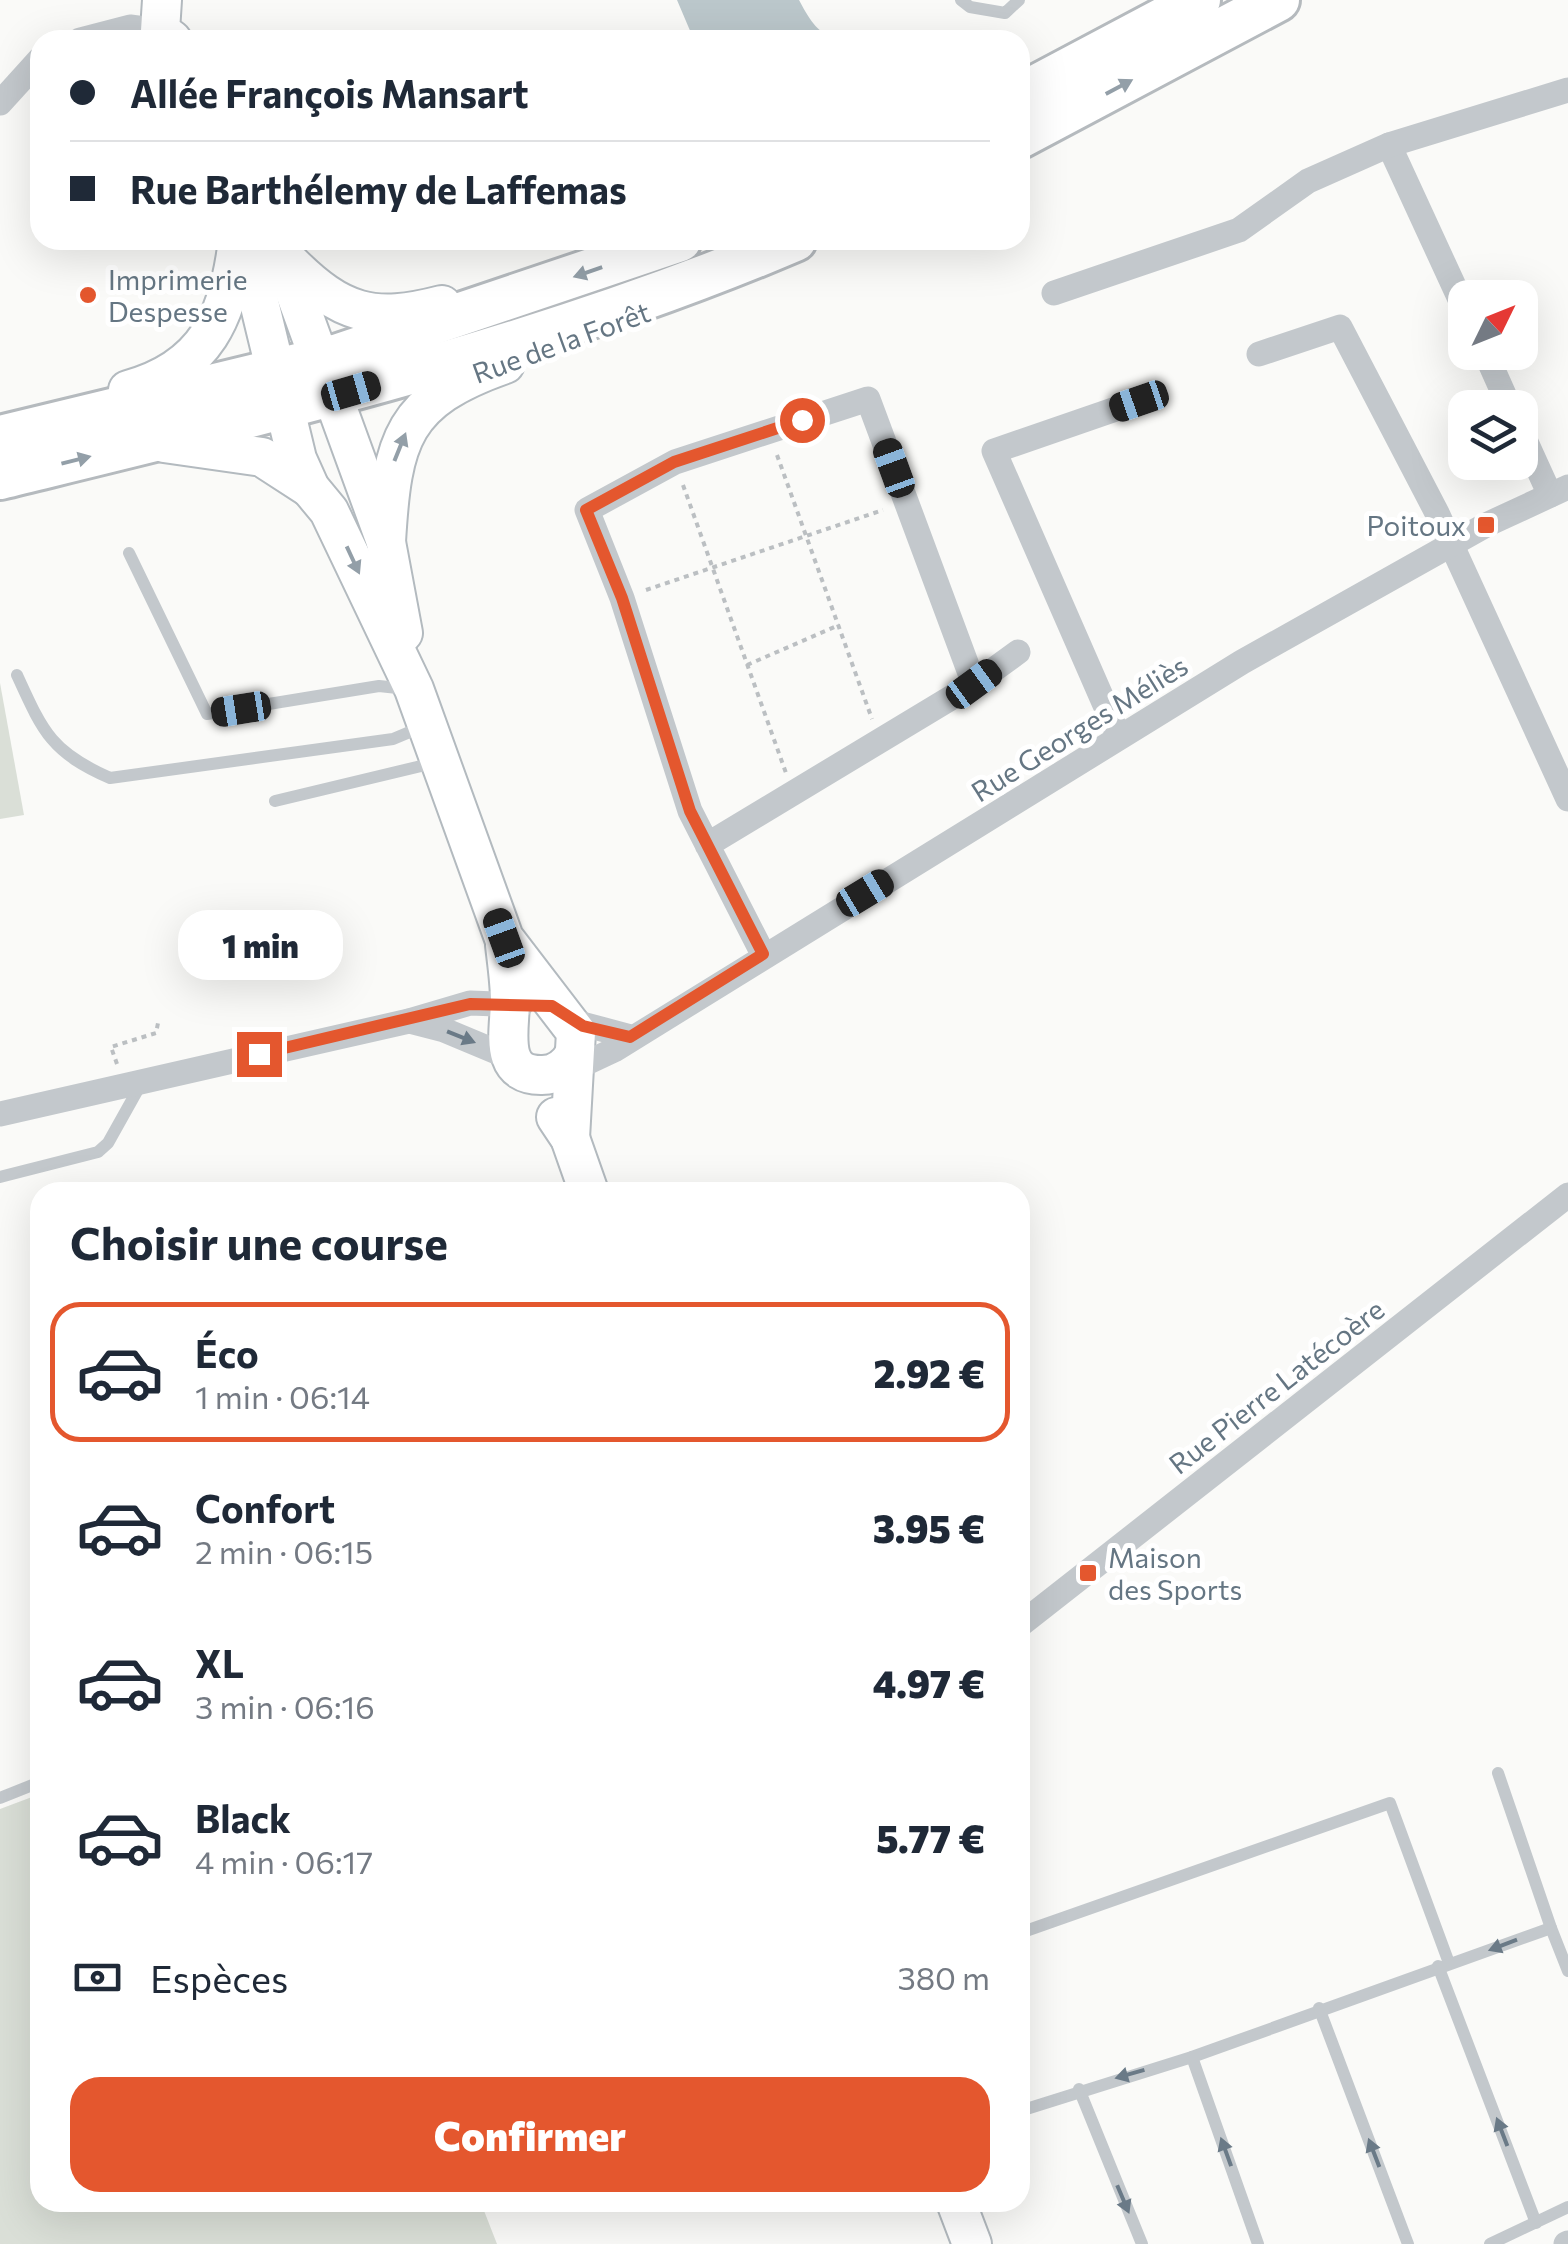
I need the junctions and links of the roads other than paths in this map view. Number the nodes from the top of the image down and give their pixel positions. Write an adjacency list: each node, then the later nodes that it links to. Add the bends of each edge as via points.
1 (961, 0): 2 (lane, via 1005,14)
2 (1019, 0)
3 (1278, 0): 4 (main road)
4 (1223, 9): 9 (main road); 11 (main road, one-way to 4)
5 (164, 24): 6 (street)
6 (118, 30)
7 (30, 70): 10 (street)
8 (1568, 90): 12 (street)
9 (1030, 91)
10 (0, 102)
11 (1030, 131)
12 (1389, 145): 20 (street); 21 (street, via 1308,181 1239,230)
13 (239, 250): 27 (street, via 218,322 184,366 152,384)
14 (244, 250): 25 (street, Rue de la Forêt)
15 (281, 250): 24 (street, Rue de la Forêt)
16 (282, 250): 22 (street, via 318,290 372,314)
17 (652, 250): 22 (main road, one-way to 22)
18 (769, 250): 19 (main road)
19 (722, 268): 24 (main road, via 538,336); 34 (street, Rue de la Forêt, one-way to 19, via 391,470 401,442 441,392 647,313)
20 (1451, 280)
21 (1054, 293)
22 (495, 305): 24 (main road)
23 (1259, 354): 35 (street, via 1340,327 1438,513)
24 (327, 378): 25 (main road); 34 (street, Rue de la Forêt)
25 (281, 390): 28 (main road); 29 (main road); 32 (street, Rue de la Forêt)
26 (1139, 401): 41 (street, via 994,451)
27 (0, 425)
28 (0, 437)
29 (151, 441): 31 (main road, one-way to 29); 32 (street, Rue de la Forêt, via 262,457)
30 (1538, 458): 33 (street)
31 (0, 478)
32 (310, 488): 40 (street, Rue de la Forêt, one-way to 40, via 329,511)
33 (1559, 491): 35 (street, Rue Georges Méliès)
34 (386, 542): 40 (street, Rue de la Forêt)
35 (1448, 545): 41 (street, Rue Georges Méliès); 43 (street)
36 (129, 553): 40 (lane, via 206,714 379,686)
37 (1018, 652): 39 (street)
38 (18, 675): 40 (lane, via 46,738 73,762 110,778 394,739)
39 (974, 684): 45 (street); 45 (street, via 868,399 674,462 586,510)
40 (420, 707): 42 (street, Rue de la Forêt)
41 (1119, 737): 46 (street, Rue Georges Méliès)
42 (440, 762): 44 (lane); 49 (street, Rue de la Forêt)
43 (1568, 799)
44 (275, 800)
45 (707, 845): 46 (street)
46 (763, 954): 48 (street, Rue Georges Méliès)
47 (409, 1021): 49 (street, one-way to 49); 49 (street, via 448,1006); 50 (street)
48 (630, 1037): 49 (street, Rue Georges Méliès); 49 (street)
49 (540, 1040): 53 (street)
50 (150, 1080): 51 (street); 52 (lane, via 98,1152)
51 (0, 1114)
52 (0, 1177)
53 (585, 1182)
54 (1568, 1195): 55 (street, Rue Pierre Latécoère)
55 (1030, 1617)
56 (1498, 1773): 59 (lane)
57 (30, 1786): 58 (lane)
58 (0, 1798)
59 (1551, 1928): 61 (lane, one-way to 61); 62 (lane)
60 (1030, 1929): 61 (lane, via 1390,1802)
61 (1444, 1965): 63 (lane); 69 (lane, one-way to 61)
62 (1568, 1971)
63 (1319, 2008): 64 (lane); 73 (lane, one-way to 63)
64 (1192, 2056): 65 (lane, one-way to 65); 72 (lane, one-way to 64)
65 (1078, 2089): 66 (lane); 71 (lane, one-way to 71)
66 (1030, 2107)
67 (1568, 2206): 69 (lane)
68 (960, 2212): 70 (street)
69 (1536, 2223): 74 (lane)
70 (972, 2244)
71 (1142, 2244)
72 (1258, 2244)
73 (1408, 2244)
74 (1490, 2244)

